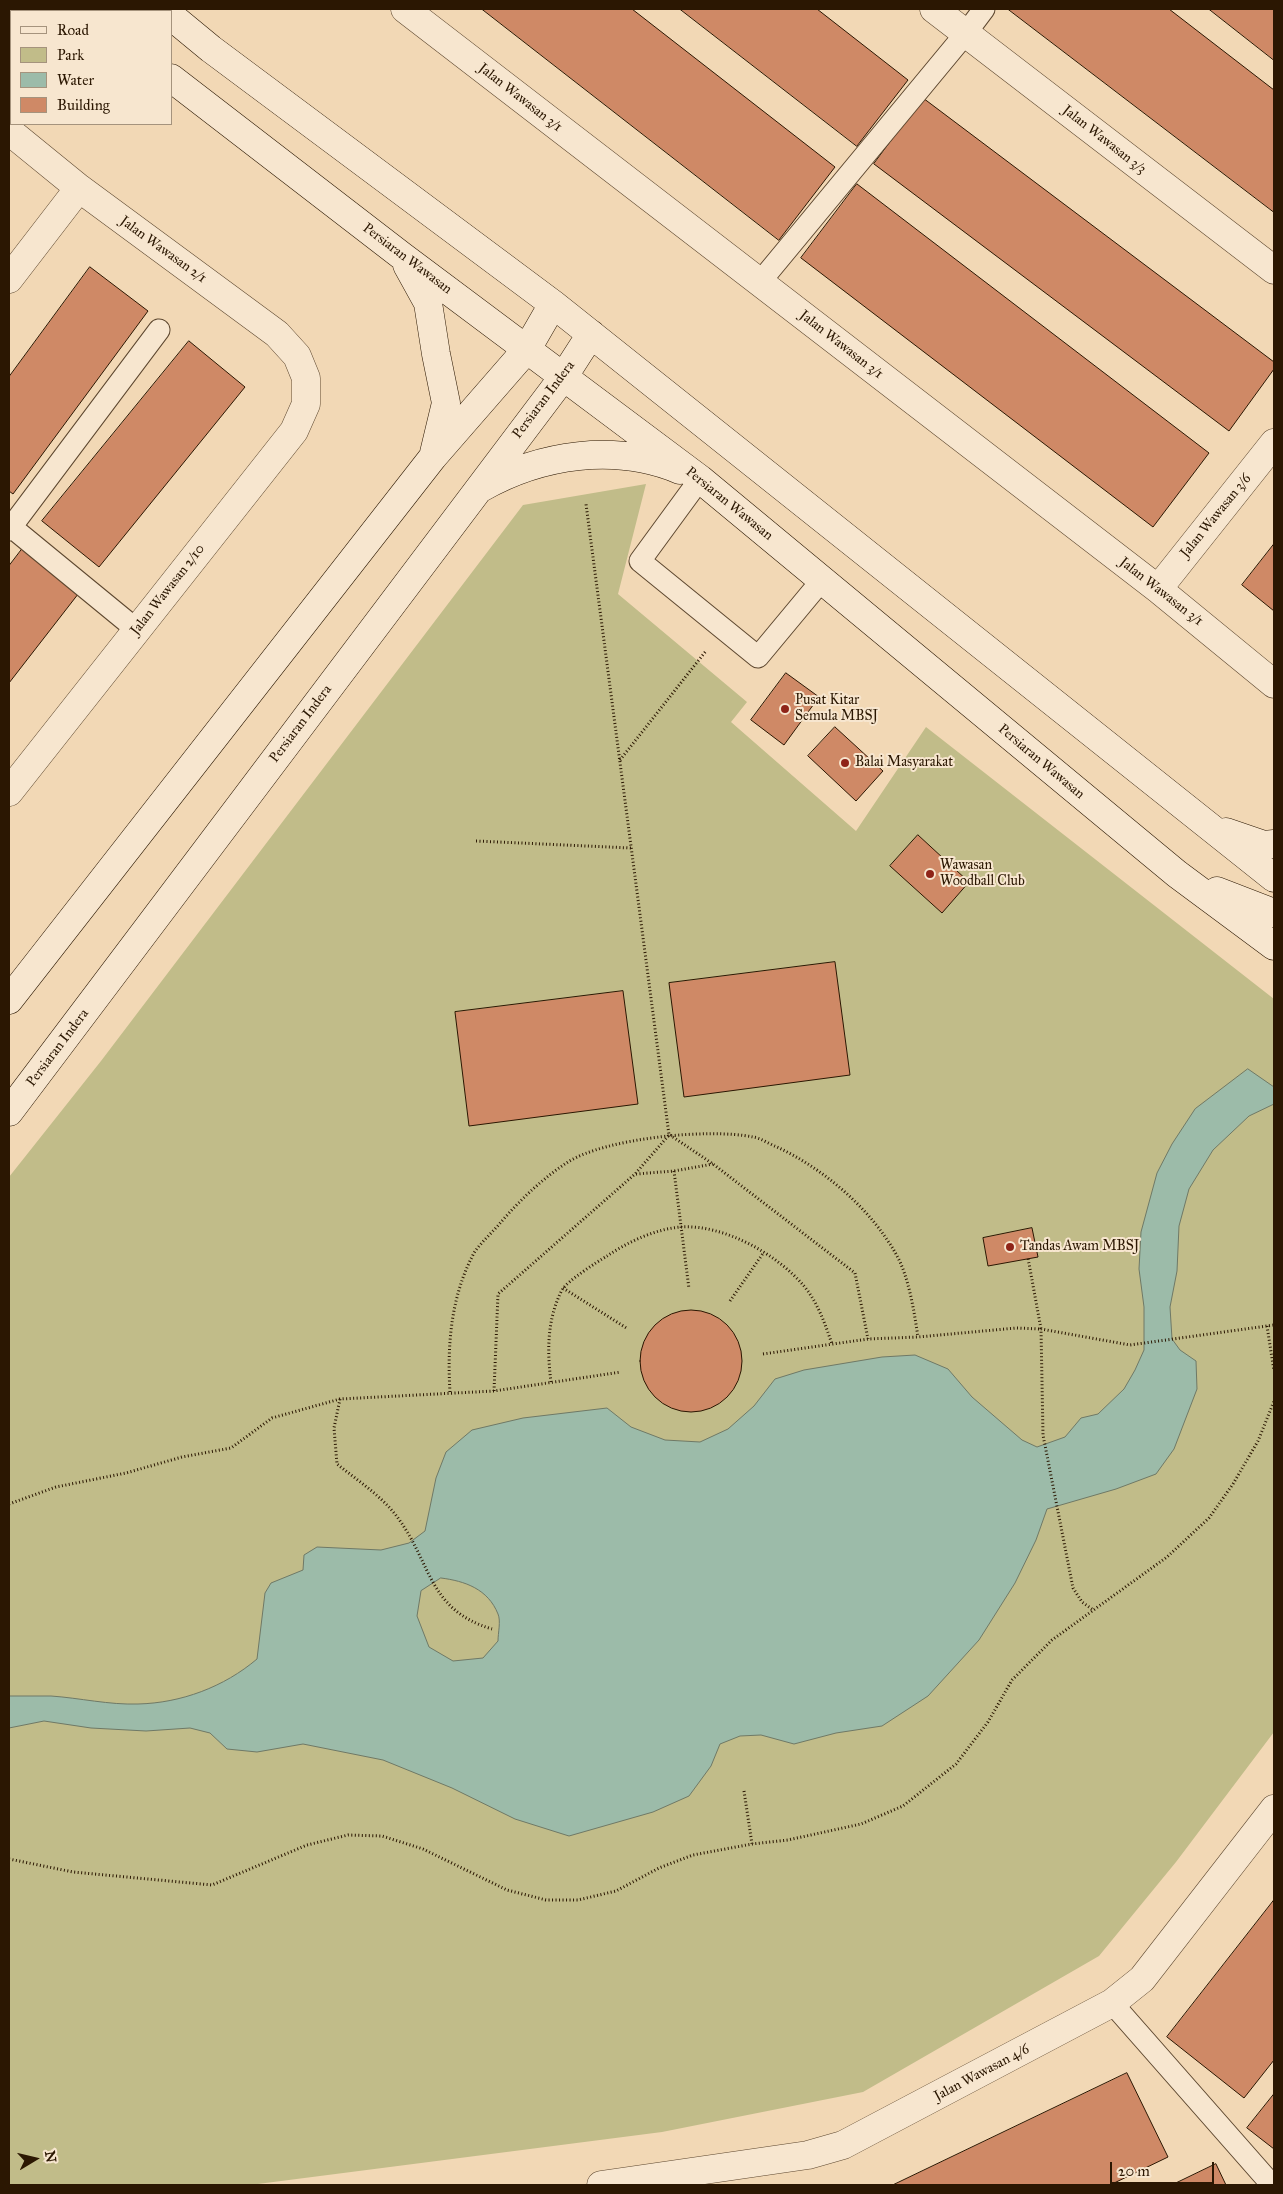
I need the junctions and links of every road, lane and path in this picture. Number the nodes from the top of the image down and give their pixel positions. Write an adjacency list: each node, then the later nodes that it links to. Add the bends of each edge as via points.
1 (405, 9): 12 (main road, Jalan Wawasan 3/1)
2 (934, 9): 5 (main road, Jalan Wawasan 3/3)
3 (984, 9): 5 (lane)
4 (172, 17): 13 (main road)
5 (966, 33): 10 (main road, Jalan Wawasan 3/3); 12 (lane)
6 (172, 79): 9 (main road, Persiaran Wawasan)
7 (9, 131): 8 (main road, Jalan Wawasan 2/1)
8 (79, 188): 11 (main road); 18 (main road, Jalan Wawasan 2/1, via 277,334 297,356)
9 (402, 256): 16 (main road, Persiaran Wawasan); 20 (main road, via 428,303 446,403)
10 (1274, 270)
11 (9, 278)
12 (760, 282): 26 (main road, Jalan Wawasan 3/1)
13 (553, 304): 15 (main road); 16 (main road)
14 (159, 330): 24 (lane)
15 (591, 334): 17 (main road, Persiaran Indera); 32 (main road)
16 (526, 349): 17 (main road, Persiaran Wawasan); 20 (main road)
17 (564, 376): 21 (main road, Persiaran Wawasan); 22 (main road, Persiaran Indera)
18 (306, 378): 28 (main road, Jalan Wawasan 2/10, via 306,404 294,431)
19 (1274, 444): 26 (main road, Jalan Wawasan 3/6)
20 (433, 457): 40 (main road)
21 (700, 478): 22 (main road, via 642,459 580,456 549,460 524,468); 25 (main road, Persiaran Wawasan); 27 (lane, via 640,562)
22 (475, 491): 41 (main road, Persiaran Indera)
23 (586, 504): 30 (path)
24 (10, 528): 28 (lane)
25 (822, 580): 27 (lane, via 758,657); 36 (main road, Persiaran Wawasan)
26 (1158, 589): 29 (main road, Jalan Wawasan 3/1)
27 (724, 628): 30 (path)
28 (137, 630): 31 (main road, Jalan Wawasan 2/10)
29 (1274, 684)
30 (620, 760): 35 (path)
31 (9, 792)
32 (1210, 827): 34 (main road, via 1264,845); 37 (main road)
33 (476, 841): 35 (path)
34 (1274, 844)
35 (631, 848): 42 (path)
36 (1177, 874): 38 (main road); 39 (main road, Persiaran Wawasan)
37 (1274, 878)
38 (1274, 913)
39 (1274, 946)
40 (9, 1000)
41 (9, 1112)
42 (669, 1135): 43 (path); 45 (path); 56 (path, via 712,1133 754,1137 802,1159 840,1186 867,1214 896,1254 912,1298); 64 (path, via 599,1149 570,1160 541,1182 475,1252 455,1301 448,1356)
43 (713, 1164): 44 (path); 57 (path, via 855,1273)
44 (674, 1171): 45 (path); 46 (path)
45 (635, 1174): 63 (path, via 498,1294)
46 (681, 1227): 47 (path, via 715,1232); 49 (path, via 621,1246); 50 (path)
47 (764, 1252): 51 (path); 58 (path, via 804,1286 820,1312)
48 (1028, 1258): 55 (path)
49 (563, 1288): 54 (path); 62 (path, via 552,1317 547,1351)
50 (690, 1289)
51 (730, 1301)
52 (1274, 1325): 53 (path)
53 (1267, 1326): 55 (path, via 1130,1345); 60 (path)
54 (628, 1329)
55 (1041, 1329): 56 (path, via 1016,1328); 68 (path, via 1043,1435 1073,1588 1082,1602)
56 (918, 1337): 57 (path)
57 (868, 1338): 58 (path)
58 (832, 1344): 59 (path)
59 (763, 1354)
60 (1274, 1371)
61 (621, 1372): 62 (path)
62 (551, 1382): 63 (path)
63 (494, 1391): 64 (path)
64 (450, 1392): 65 (path)
65 (340, 1399): 67 (path, via 272,1418 231,1448 56,1486); 69 (path, via 334,1428 337,1464 380,1498 398,1518 449,1606 471,1623)
66 (1274, 1401): 68 (path, via 1253,1450 1234,1484 1209,1518 1167,1556)
67 (9, 1504)
68 (1092, 1609): 72 (path, via 1052,1640 1012,1680 988,1722 956,1764 903,1806 860,1824 788,1840)
69 (492, 1629)
70 (744, 1791): 72 (path)
71 (1274, 1809): 74 (main road, Jalan Wawasan 4/6, via 1142,1979)
72 (752, 1844): 73 (path, via 693,1855 659,1868 616,1891 578,1900 546,1900 507,1890 423,1849 382,1836 348,1835 307,1845 212,1885 72,1872)
73 (9, 1859)
74 (1112, 2003): 75 (main road, Jalan Wawasan 4/6, via 843,2145 808,2155); 76 (lane)
75 (602, 2185)
76 (1272, 2185)

